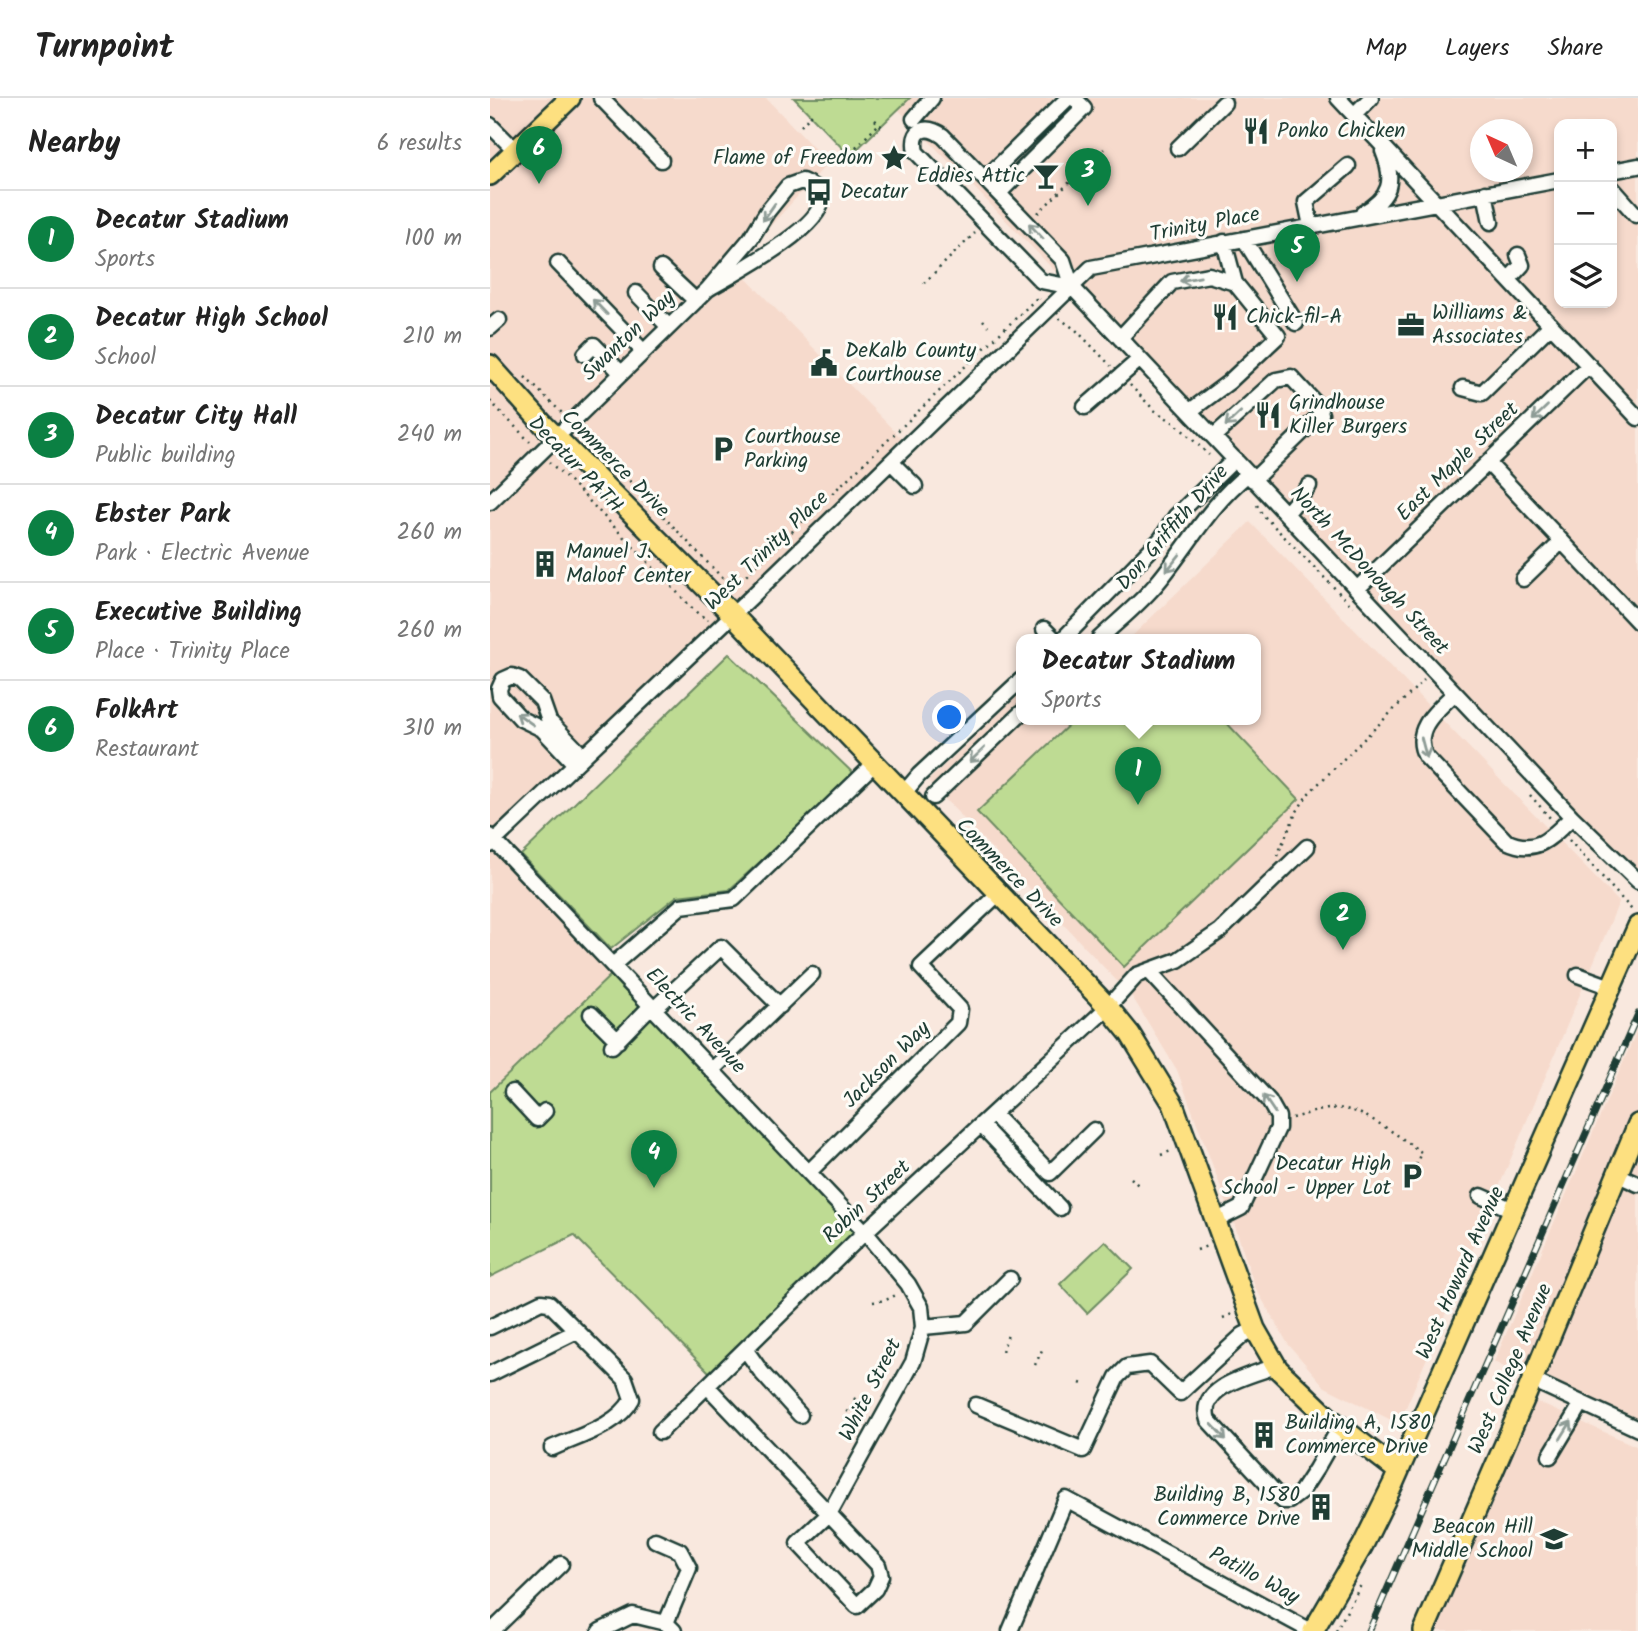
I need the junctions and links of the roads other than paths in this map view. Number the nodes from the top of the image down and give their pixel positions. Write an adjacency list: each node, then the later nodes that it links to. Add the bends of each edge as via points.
1 (570, 98): 13 (main road)
2 (601, 98): 14 (street)
3 (932, 98): 9 (street)
4 (1338, 98): 8 (street)
5 (1371, 98): 8 (street)
6 (1076, 99): 19 (street); 21 (street, via 1084,108)
7 (1224, 100): 12 (street)
8 (1354, 115): 11 (street)
9 (914, 119)
10 (490, 125): 13 (street)
11 (1380, 144): 24 (street); 26 (street, via 1390,172 1387,190 1377,204)
12 (1178, 148)
13 (515, 150): 18 (main road)
14 (661, 160)
15 (1348, 166): 28 (street, via 1306,202)
16 (1638, 166): 17 (street)
17 (1617, 170)
18 (490, 175)
19 (985, 178): 36 (street, North McDonough Street, one-way to 19, via 1063,260); 36 (street, North McDonough Street, via 933,129 917,135 916,152 1041,281)
20 (1554, 181): 22 (street, Trinity Place)
21 (1004, 188)
22 (1485, 193): 24 (street, Trinity Place); 27 (street)
23 (1617, 194): 25 (street)
24 (1436, 202): 26 (street, Trinity Place); 34 (street)
25 (1636, 215)
26 (1347, 219): 28 (street, Trinity Place)
27 (1491, 222)
28 (1311, 226): 29 (street, Trinity Place)
29 (1244, 239): 30 (street, Trinity Place); 42 (street, via 1302,321)
30 (1224, 242): 35 (street); 36 (street, Trinity Place, via 1091,268)
31 (1518, 255): 34 (street, via 1522,265)
32 (558, 262): 44 (street, one-way to 32)
33 (661, 268): 39 (street)
34 (1509, 279): 40 (street)
35 (1235, 283): 42 (street); 43 (street, one-way to 43, via 1209,275 1172,282)
36 (1072, 287): 43 (street, North McDonough Street); 60 (street, West Trinity Place)
37 (708, 289): 37 (street, Swanton Way, one-way to 37, via 787,241 809,222 821,204 819,192 803,181 788,186); 39 (street, Swanton Way)
38 (636, 293): 41 (street)
39 (696, 301): 41 (street, Swanton Way)
40 (1551, 325): 48 (street, via 1578,343); 51 (street, via 1526,358 1482,393)
41 (668, 327): 44 (street, Swanton Way)
42 (1278, 336): 54 (street)
43 (1120, 338): 46 (street, North McDonough Street)
44 (643, 351): 49 (street, Swanton Way)
45 (584, 354): 49 (street, via 594,345)
46 (1140, 359): 53 (street); 54 (street, North McDonough Street)
47 (490, 365): 57 (main road, Commerce Drive)
48 (1589, 365): 52 (street, East Maple Street); 55 (street)
49 (621, 373): 57 (street, Swanton Way)
50 (1550, 381): 52 (street)
51 (1463, 387)
52 (1562, 391): 58 (street, East Maple Street, one-way to 58)
53 (1085, 407)
54 (1190, 411): 56 (street, North McDonough Street)
55 (1638, 418)
56 (1214, 436): 59 (street, North McDonough Street); 61 (street, Don Griffith Drive, one-way to 56, via 1321,414 1306,391 1291,377 1276,380)
57 (556, 438): 64 (street, Swanton Way); 69 (main road, Commerce Drive)
58 (1489, 455): 68 (street, East Maple Street); 70 (street)
59 (1235, 459): 61 (street, North McDonough Street); 71 (street)
60 (891, 462): 62 (street); 69 (street, West Trinity Place)
61 (1251, 477): 65 (street, North McDonough Street); 72 (street, Don Griffith Drive, one-way to 72, via 1228,491 1156,585)
62 (915, 486)
63 (1309, 486): 65 (street)
64 (490, 502)
65 (1286, 514): 68 (street, North McDonough Street)
66 (1555, 548): 67 (street)
67 (1523, 579)
68 (1357, 589): 74 (street, North McDonough Street)
69 (732, 614): 76 (street, West Trinity Place); 77 (main road, Commerce Drive)
70 (1638, 622)
71 (1068, 634)
72 (1105, 634)
73 (1016, 685): 78 (street)
74 (1455, 693): 80 (street, North McDonough Street); 80 (street, one-way to 80, via 1423,728 1426,757 1506,841 1519,847 1543,843)
75 (1016, 718): 79 (street, one-way to 79)
76 (579, 760): 76 (street, one-way to 76, via 542,729 522,719 500,695 503,680 520,679 542,701 549,721); 81 (street, West Trinity Place)
77 (874, 764): 78 (main road, Commerce Drive); 86 (street, via 734,900 681,906)
78 (903, 794): 84 (main road, Commerce Drive)
79 (933, 797)
80 (1572, 817): 83 (street, North McDonough Street)
81 (491, 841): 86 (street, Electric Avenue)
82 (1307, 847): 87 (street, Robin Street, via 1220,931 1178,960)
83 (1638, 881)
84 (998, 894): 92 (main road, Commerce Drive); 102 (street, Jackson Way, via 921,967 960,1009 958,1023)
85 (1638, 926): 90 (main road, West Howard Avenue)
86 (613, 965): 93 (street, Electric Avenue)
87 (1150, 972): 92 (street, Robin Street, via 1137,975); 108 (street, one-way to 87, via 1241,1208 1278,1128 1278,1117 1269,1101)
88 (812, 974): 91 (street)
89 (1578, 975): 90 (street)
90 (1611, 987): 107 (main road, West Howard Avenue)
91 (780, 1006): 93 (street, via 721,947); 95 (street)
92 (1108, 1007): 98 (street, Robin Street); 108 (main road, Commerce Drive, via 1173,1104)
93 (653, 1008): 94 (street, via 615,1044); 95 (street, Electric Avenue)
94 (591, 1014)
95 (712, 1070): 102 (street, Electric Avenue)
96 (512, 1092): 97 (street, via 537,1119)
97 (545, 1111)
98 (993, 1114): 100 (street, Robin Street); 101 (street, via 1050,1173)
99 (1638, 1124): 103 (main road, West College Avenue)
100 (981, 1125): 106 (street); 109 (street, Robin Street)
101 (1094, 1130)
102 (809, 1172): 109 (street, Electric Avenue)
103 (1616, 1174): 104 (street); 118 (main road, West College Avenue)
104 (1638, 1184)
105 (1481, 1196): 107 (street)
106 (1060, 1208)
107 (1513, 1210): 128 (main road, West Howard Avenue)
108 (1217, 1220): 113 (main road, Commerce Drive)
109 (866, 1232): 112 (street, White Street, via 908,1284 921,1307); 115 (street, Robin Street)
110 (1010, 1279): 112 (street, via 966,1323)
111 (490, 1327): 114 (street, via 541,1302 549,1303)
112 (923, 1327): 129 (street, White Street, via 913,1362)
113 (1255, 1329): 116 (main road, Commerce Drive); 121 (street, via 1180,1393 1150,1364 1127,1367 1083,1450)
114 (578, 1331): 117 (street); 126 (street, via 625,1379 632,1399 616,1418)
115 (745, 1349): 119 (street, Robin Street); 122 (street)
116 (1276, 1366): 123 (main road, Commerce Drive); 123 (street, one-way to 123, via 1232,1381 1207,1402 1205,1411 1208,1420 1283,1501 1301,1492)
117 (490, 1374)
118 (1532, 1380): 120 (street); 137 (main road, West College Avenue)
119 (706, 1387): 125 (street, Robin Street); 129 (street)
120 (1582, 1403): 124 (street); 127 (street, one-way to 120)
121 (976, 1405)
122 (800, 1415)
123 (1340, 1427): 128 (main road, Commerce Drive)
124 (1638, 1429)
125 (660, 1432)
126 (552, 1448)
127 (1550, 1456)
128 (1398, 1471): 136 (main road, West Howard Avenue, via 1363,1545)
129 (829, 1514): 129 (street, via 798,1543 857,1606 875,1589 881,1576 878,1565)
130 (655, 1540): 133 (street, via 680,1551 689,1568)
131 (561, 1564): 132 (street)
132 (494, 1626)
133 (670, 1627): 134 (street, via 633,1615)
134 (600, 1631)
135 (1010, 1631): 136 (street, Patillo Way, via 1066,1499)
136 (1312, 1631)
137 (1424, 1631)

